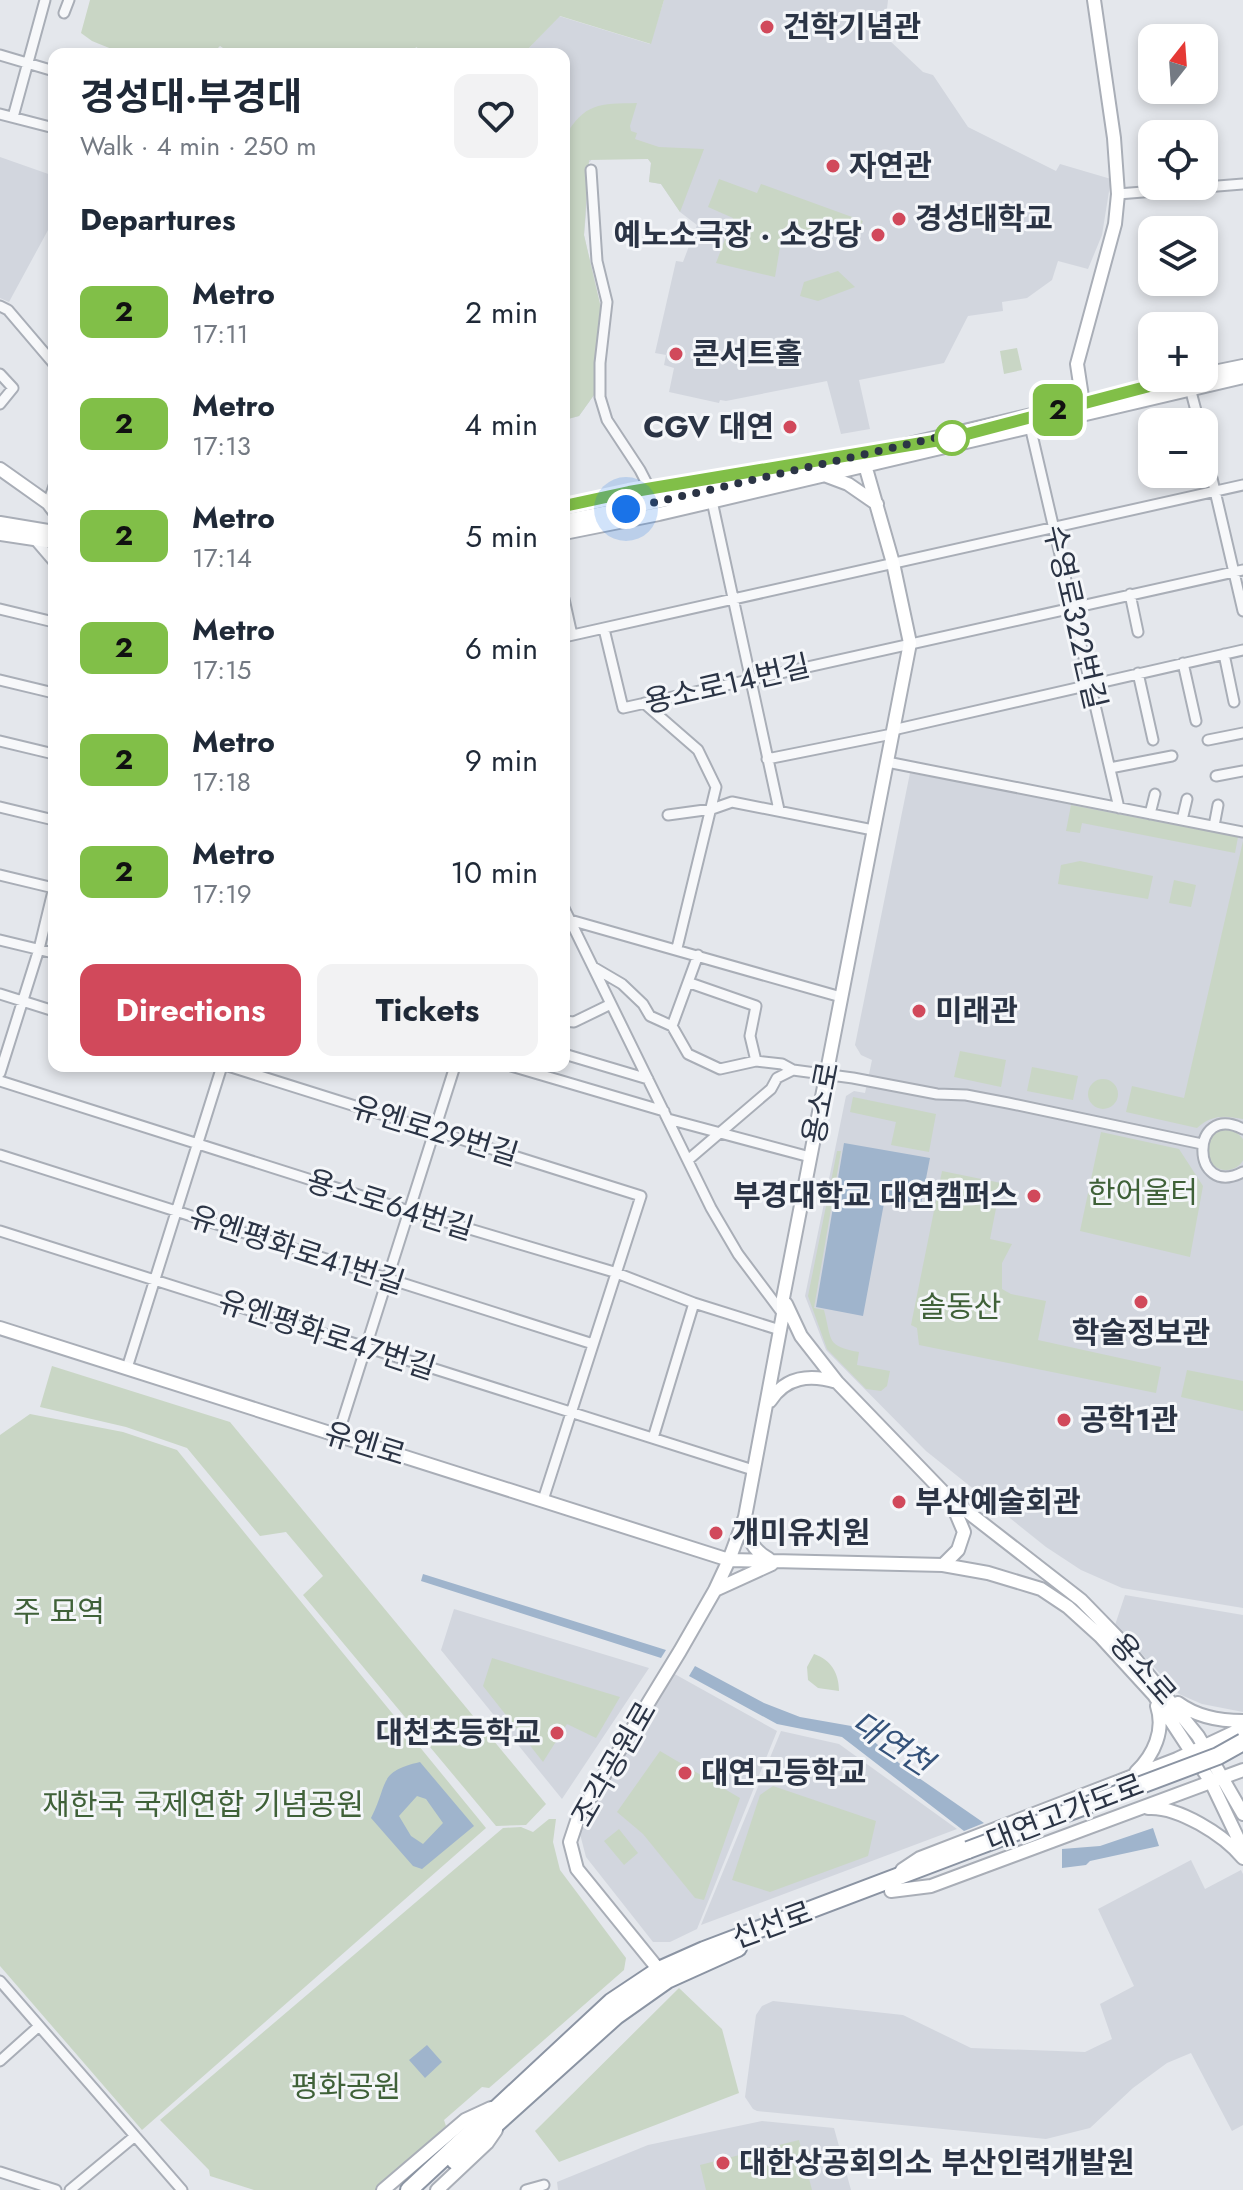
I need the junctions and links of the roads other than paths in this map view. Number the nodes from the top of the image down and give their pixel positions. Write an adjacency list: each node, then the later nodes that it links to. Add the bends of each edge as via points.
1 (45, 0): 6 (street)
2 (69, 0): 4 (street)
3 (1094, 0): 13 (main road)
4 (64, 13)
5 (0, 55): 6 (street)
6 (28, 63): 7 (street); 9 (street)
7 (48, 69)
8 (0, 114): 9 (street)
9 (13, 117): 10 (street)
10 (48, 126)
11 (591, 170): 32 (street, via 597,261 607,302 600,397 607,420)
12 (1243, 184): 13 (street)
13 (1118, 194): 23 (main road, via 1115,224 1077,364)
14 (3, 311): 15 (street)
15 (48, 358)
16 (1243, 366): 17 (main road)
17 (1218, 371)
18 (0, 374): 22 (street, via 13,388)
19 (1243, 377): 20 (main road)
20 (1218, 380)
21 (1153, 392): 23 (main road)
22 (0, 404)
23 (1084, 409): 24 (main road); 32 (main road)
24 (1030, 426): 25 (main road); 37 (street, 수영로322번길)
25 (865, 465): 27 (main road); 33 (main road, 용소로)
26 (0, 469): 34 (main road)
27 (822, 475): 31 (main road); 33 (main road, via 848,484)
28 (1243, 485): 30 (street)
29 (1215, 488): 30 (street)
30 (1216, 491): 37 (street); 45 (street)
31 (712, 501): 39 (main road); 47 (street)
32 (657, 503): 35 (main road)
33 (877, 504): 44 (main road, 용소로)
34 (48, 505)
35 (570, 520)
36 (0, 523): 38 (main road)
37 (1054, 528): 44 (street); 48 (street, 수영로322번길)
38 (48, 531)
39 (570, 532)
40 (0, 534): 41 (main road)
41 (36, 541): 42 (main road); 43 (street)
42 (48, 542)
43 (48, 555)
44 (893, 563): 47 (street); 55 (main road, 용소로)
45 (1239, 571): 46 (street, 용소로14번길); 50 (street)
46 (1130, 594): 48 (street, 용소로14번길); 53 (street)
47 (733, 599): 52 (street); 60 (street)
48 (1073, 607): 55 (street, 용소로14번길); 62 (street, 수영로322번길)
49 (0, 609): 51 (street)
50 (1243, 611)
51 (48, 621)
52 (604, 629): 54 (street); 65 (street, 용소로14번길, via 623,708)
53 (1138, 632)
54 (570, 636)
55 (910, 643): 60 (street, 용소로14번길); 67 (main road, 용소로)
56 (1243, 650): 57 (street)
57 (1224, 654): 58 (street); 64 (street)
58 (1183, 663): 59 (street); 66 (street)
59 (1138, 673): 62 (street); 69 (street)
60 (750, 679): 65 (street, 용소로14번길); 74 (street)
61 (0, 680): 63 (street)
62 (1090, 684): 67 (street); 76 (street, 수영로322번길)
63 (48, 692)
64 (1234, 702)
65 (644, 703): 84 (street, via 698,750 716,787)
66 (1196, 721)
67 (892, 732): 74 (street); 75 (main road, 용소로)
68 (1243, 733): 70 (street)
69 (1153, 740)
70 (1208, 740)
71 (0, 741): 72 (street)
72 (48, 753)
73 (1172, 756): 76 (street)
74 (767, 759): 85 (street)
75 (887, 762): 83 (street); 91 (main road, 용소로)
76 (1110, 768): 83 (street, 수영로322번길)
77 (1243, 771): 78 (street)
78 (1216, 776)
79 (1155, 794): 86 (street)
80 (1187, 799): 89 (street)
81 (1218, 805): 90 (street)
82 (0, 807): 88 (street)
83 (1119, 808): 86 (street)
84 (712, 809): 85 (street, via 732,802); 87 (street); 98 (street)
85 (779, 810): 91 (street)
86 (1150, 814): 89 (street)
87 (668, 815)
88 (48, 819)
89 (1182, 820): 90 (street)
90 (1214, 826): 92 (street)
91 (873, 830): 105 (main road, 용소로)
92 (1243, 832)
93 (0, 875): 94 (street)
94 (48, 886)
95 (48, 912): 99 (street)
96 (570, 920): 98 (street); 102 (street)
97 (0, 940): 99 (street)
98 (677, 948): 101 (street)
99 (39, 949): 100 (street); 106 (street)
100 (48, 951)
101 (698, 955): 103 (street); 105 (street)
102 (593, 967): 107 (street); 110 (street, via 622,984 650,1016)
103 (690, 983): 110 (street); 112 (street, via 756,1006 750,1036)
104 (0, 994): 106 (street)
105 (841, 997): 119 (main road, 용소로)
106 (22, 1001): 108 (street); 118 (street)
107 (611, 1004): 109 (street); 120 (street)
108 (48, 1009)
109 (570, 1022)
110 (672, 1026): 112 (street, via 688,1054 720,1069)
111 (570, 1056): 120 (street)
112 (756, 1061): 113 (street)
113 (793, 1070): 119 (street); 125 (street, via 777,1078)
114 (220, 1072): 126 (street)
115 (247, 1072): 124 (street, 유엔로29번길)
116 (453, 1072): 124 (street)
117 (530, 1072): 122 (street)
118 (0, 1073)
119 (827, 1075): 127 (street, via 966,1095); 129 (main road, 용소로)
120 (648, 1079): 122 (street)
121 (0, 1081): 126 (street, 용소로64번길)
122 (666, 1115): 125 (street); 130 (street)
123 (1243, 1129): 127 (street, via 1217,1126)
124 (434, 1131): 133 (street); 135 (street, 유엔로29번길, via 641,1196)
125 (720, 1133): 129 (street); 130 (street)
126 (197, 1144): 132 (street); 133 (street, 용소로64번길)
127 (1202, 1144): 131 (street, via 1203,1160 1213,1172)
128 (0, 1155): 132 (street, 유엔평화로41번길)
129 (810, 1157): 138 (main road, 용소로)
130 (688, 1160): 140 (street, via 738,1254)
131 (1243, 1172)
132 (176, 1211): 136 (street, 유엔평화로41번길); 137 (street)
133 (409, 1211): 135 (street, 용소로64번길); 136 (street)
134 (0, 1231): 137 (street, 유엔평화로47번길)
135 (614, 1272): 139 (street, 용소로64번길); 143 (street)
136 (388, 1279): 143 (street, 유엔평화로41번길); 144 (street)
137 (155, 1280): 144 (street, 유엔평화로47번길); 145 (street)
138 (783, 1298): 140 (main road); 146 (main road, 용소로, via 801,1336)
139 (694, 1303): 142 (street, 용소로64번길); 150 (street)
140 (783, 1314): 142 (main road)
141 (0, 1328): 145 (main road, 유엔로)
142 (780, 1330): 147 (main road)
143 (593, 1344): 148 (street)
144 (366, 1347): 148 (street, 유엔평화로47번길); 149 (street)
145 (127, 1368): 149 (main road, 유엔로)
146 (837, 1382): 147 (main road, via 819,1376 788,1382); 152 (main road, 용소로)
147 (765, 1408): 151 (main road)
148 (571, 1412): 150 (street, 유엔평화로47번길); 153 (street)
149 (338, 1435): 153 (main road, 유엔로)
150 (653, 1438): 151 (street, 유엔평화로47번길)
151 (753, 1470): 154 (main road)
152 (946, 1495): 157 (main road, via 964,1532 958,1550); 160 (main road, 용소로, via 1081,1600)
153 (543, 1500): 155 (main road, 유엔로)
154 (745, 1517): 155 (main road, 조각공원로); 156 (main road, via 758,1554)
155 (729, 1560): 156 (main road, 유엔로); 158 (main road, 조각공원로)
156 (775, 1562): 157 (main road); 158 (main road)
157 (943, 1565): 159 (main road, 용소로, via 1041,1589 1100,1636)
158 (715, 1590): 177 (main road, 조각공원로, via 578,1818 570,1842 577,1869)
159 (1154, 1695): 164 (main road, 용소로); 168 (main road, via 1161,1719 1158,1735 1144,1765)
160 (1169, 1697): 161 (main road, via 1200,1715); 164 (main road, 용소로)
161 (1243, 1721)
162 (1243, 1728): 164 (main road)
163 (1243, 1742): 174 (highway, 대연고가도로, bridge)
164 (1199, 1750): 167 (main road, 용소로); 168 (main road)
165 (1243, 1753): 174 (highway, 대연고가도로)
166 (1243, 1770): 167 (main road)
167 (1214, 1775): 169 (main road); 170 (main road); 171 (main road)
168 (1131, 1777): 176 (main road, via 920,1858)
169 (1220, 1799): 172 (main road); 173 (main road)
170 (1141, 1808): 172 (main road, via 1158,1807); 176 (main road, via 931,1886)
171 (1243, 1814)
172 (1212, 1832): 175 (main road)
173 (1243, 1849)
174 (970, 1854): 176 (highway, 대연고가도로)
175 (1243, 1858)
176 (888, 1886): 177 (highway, 신선로); 181 (highway, via 667,1980)
177 (659, 1970): 181 (highway, 신선로, via 611,2002)
178 (0, 1981): 179 (street)
179 (39, 2026): 180 (street); 182 (street)
180 (0, 2061)
181 (502, 2109): 188 (main road, via 465,2120); 189 (highway); 190 (highway); 191 (main road, via 487,2143)
182 (135, 2136): 186 (street); 187 (street)
183 (0, 2172): 185 (street)
184 (544, 2185): 192 (street)
185 (56, 2190)
186 (70, 2190)
187 (182, 2190)
188 (383, 2190)
189 (409, 2190)
190 (425, 2190)
191 (437, 2190)
192 (526, 2190)

